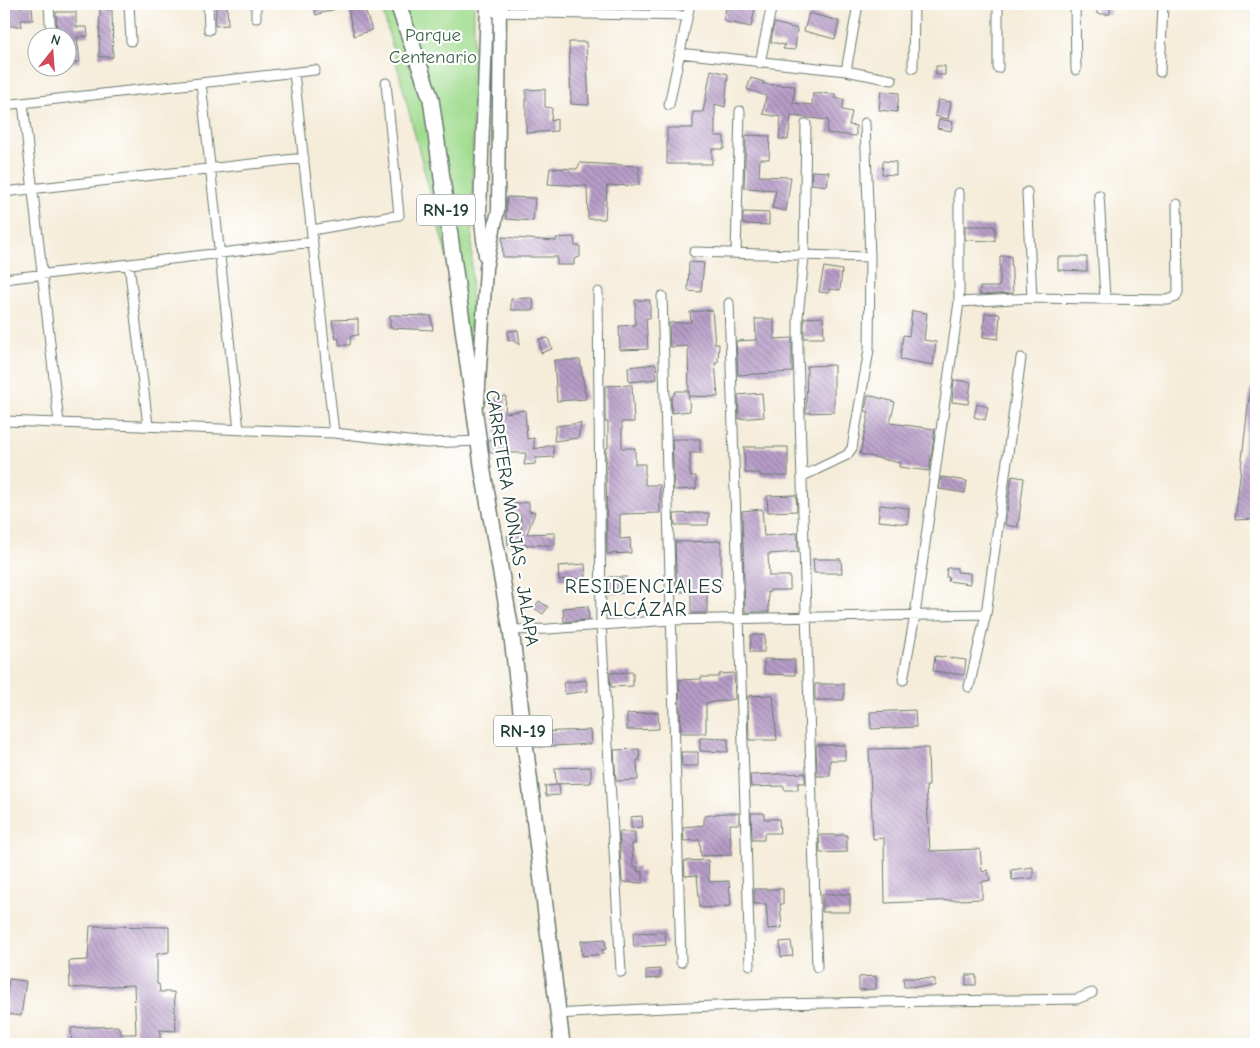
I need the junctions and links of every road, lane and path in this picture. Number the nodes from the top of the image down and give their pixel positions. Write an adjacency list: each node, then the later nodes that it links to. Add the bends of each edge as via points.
1 (49, 4): 19 (street)
2 (129, 4): 21 (street)
3 (208, 4): 20 (street)
4 (256, 4): 18 (street)
5 (398, 4): 66 (main road, CARRETERA MONJAS - JALAPA / RN-19, via 431,99)
6 (614, 4): 16 (street)
7 (690, 4): 17 (street)
8 (772, 4): 23 (street)
9 (858, 4): 28 (street)
10 (914, 4): 24 (street)
11 (998, 4): 25 (street)
12 (1075, 4): 27 (street)
13 (1163, 4): 29 (street)
14 (487, 8): 15 (street); 56 (street, via 480,213)
15 (500, 8): 16 (street); 56 (street, via 498,210)
16 (614, 15): 17 (street)
17 (688, 16): 22 (street)
18 (256, 18)
19 (50, 28)
20 (209, 30)
21 (131, 41)
22 (680, 53): 23 (street); 36 (street)
23 (760, 63): 28 (street)
24 (913, 68)
25 (998, 68)
26 (315, 70): 30 (street)
27 (1076, 70)
28 (846, 71): 31 (street)
29 (1160, 72)
30 (294, 73): 32 (street); 40 (street)
31 (892, 80)
32 (202, 83): 34 (street); 41 (street)
33 (386, 83): 48 (street, via 399,215)
34 (24, 103): 35 (street); 42 (street)
35 (4, 105)
36 (669, 105)
37 (740, 111): 51 (street)
38 (865, 123): 54 (street)
39 (806, 124): 53 (street)
40 (304, 158): 41 (street); 48 (street)
41 (211, 168): 42 (street); 52 (street)
42 (33, 189): 43 (street); 57 (street)
43 (4, 192)
44 (1027, 192): 61 (street)
45 (958, 193): 63 (street)
46 (1099, 195): 62 (street)
47 (1177, 204): 62 (street, via 1176,297 1168,300)
48 (312, 230): 49 (street)
49 (313, 242): 52 (street); 71 (street)
50 (694, 252): 51 (street)
51 (736, 252): 53 (street)
52 (220, 254): 55 (street); 70 (street)
53 (804, 256): 54 (street); 73 (street, via 798,317)
54 (870, 257): 73 (street, via 869,350 852,448 847,455)
55 (129, 264): 57 (street); 69 (street)
56 (486, 268): 66 (street)
57 (43, 274): 58 (street); 68 (street)
58 (4, 279)
59 (598, 292): 79 (street)
60 (662, 296): 77 (street)
61 (1032, 298): 62 (street); 63 (street)
62 (1104, 298)
63 (959, 302): 75 (street)
64 (730, 303): 78 (street)
65 (1021, 358): 74 (street)
66 (476, 420): 72 (main road, CARRETERA MONJAS - JALAPA / RN-19)
67 (4, 422): 68 (street)
68 (59, 423): 69 (street)
69 (148, 426): 70 (street)
70 (239, 430): 71 (street)
71 (334, 433): 72 (street, via 427,443)
72 (479, 440): 80 (main road, CARRETERA MONJAS - JALAPA / RN-19)
73 (803, 476): 76 (street)
74 (986, 614): 75 (street); 82 (street)
75 (915, 615): 76 (street); 81 (street)
76 (806, 618): 78 (street); 85 (street)
77 (670, 620): 78 (street); 79 (street); 83 (street)
78 (739, 620): 84 (street)
79 (601, 624): 80 (street); 86 (street)
80 (511, 630): 88 (main road, CARRETERA MONJAS - JALAPA / RN-19)
81 (903, 680)
82 (970, 687)
83 (681, 962)
84 (750, 966)
85 (817, 967)
86 (621, 972)
87 (1092, 994): 88 (street, via 1077,999 850,1003)
88 (558, 1014): 89 (main road, CARRETERA MONJAS - JALAPA / RN-19)
89 (562, 1044)

